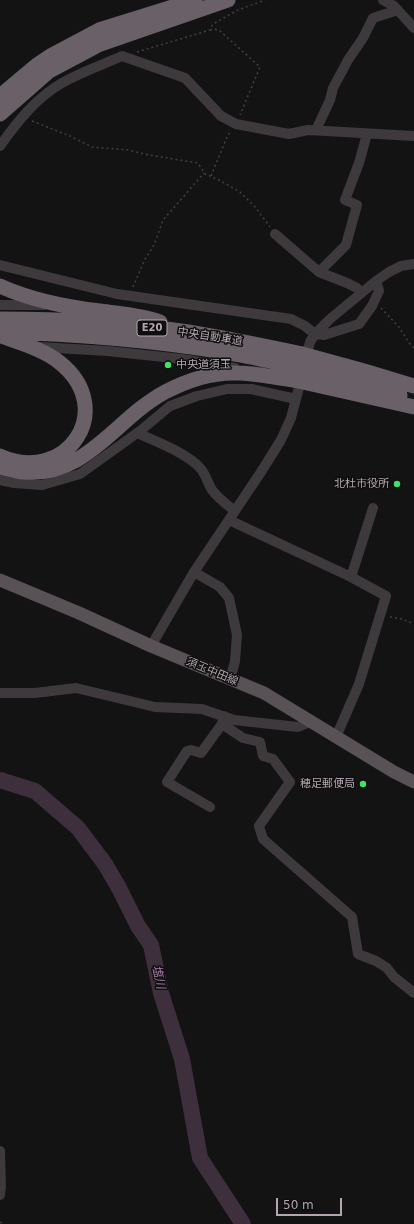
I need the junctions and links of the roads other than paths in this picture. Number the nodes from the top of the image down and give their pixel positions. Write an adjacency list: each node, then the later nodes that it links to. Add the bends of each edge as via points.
1 (195, 0): 5 (highway)
2 (228, 0): 5 (highway)
3 (383, 0): 4 (street)
4 (398, 10): 6 (street); 9 (street, via 373,18 333,88)
5 (175, 12): 7 (highway, via 99,30 37,65); 8 (highway, via 98,45 49,71)
6 (414, 28)
7 (0, 96)
8 (14, 116): 9 (street, via 62,83 122,56 184,78 221,116 236,124 289,134); 12 (street, via 14,127)
9 (316, 130): 10 (street)
10 (367, 134): 11 (street); 16 (street, via 345,200 357,205 346,245)
11 (414, 136)
12 (0, 146)
13 (275, 234): 16 (street)
14 (414, 264): 17 (street, via 401,266)
15 (0, 265): 25 (street, via 129,296 291,319)
16 (319, 272): 19 (street, via 357,288)
17 (376, 281): 19 (street); 25 (street, via 379,291 359,324 324,335)
18 (0, 286): 21 (highway, via 47,302)
19 (361, 294): 25 (street)
20 (0, 305): 21 (street)
21 (68, 306): 24 (highway, via 148,318)
22 (0, 319): 24 (highway, 中央自動車道 / E20, via 96,322)
23 (0, 332): 28 (highway, 中央自動車道 / E20, via 93,336 184,346)
24 (187, 332): 28 (highway, 中央自動車道 / E20, via 234,340)
25 (315, 334): 31 (street, via 310,342)
26 (0, 336): 27 (highway)
27 (30, 347): 29 (street, via 108,351 182,359 235,368); 35 (highway, via 59,361 76,380 85,403 83,428 70,446 50,459 25,462)
28 (298, 367): 29 (highway); 30 (highway, 中央自動車道 / E20, bridge, via 364,371); 32 (highway, 中央自動車道 / E20, bridge); 33 (highway, bridge)
29 (250, 374): 36 (highway, via 236,373 199,378 165,392 150,401 88,453 62,467 37,472)
30 (414, 386)
31 (296, 399): 34 (street, via 251,389 227,389 170,406); 39 (street, via 281,440)
32 (414, 399)
33 (414, 407)
34 (137, 433): 37 (street, via 80,474 42,485); 39 (street, via 191,460 205,474 213,492)
35 (0, 456)
36 (0, 467)
37 (0, 480)
38 (373, 508): 41 (street)
39 (232, 516): 40 (street); 41 (street)
40 (194, 572): 43 (street); 44 (street, via 220,587 229,598 237,635 235,661)
41 (351, 577): 48 (street, via 386,596 359,684)
42 (0, 580): 43 (main road, 須玉中田線)
43 (152, 646): 44 (main road, 須玉中田線)
44 (230, 680): 47 (main road, 須玉中田線, via 264,693)
45 (0, 693): 46 (street, via 36,693 76,688 155,707 202,710)
46 (223, 720): 47 (street, via 298,727); 50 (street, via 201,753 191,750 187,752 167,782); 51 (street, via 243,738 260,742 263,756 273,759 290,782 259,826 264,839 352,917 358,954 387,968)
47 (310, 722): 48 (main road, 須玉中田線)
48 (336, 737): 49 (main road, 須玉中田線)
49 (414, 782)
50 (210, 807)
51 (414, 993)
52 (0, 1152): 53 (street)
53 (0, 1195)

